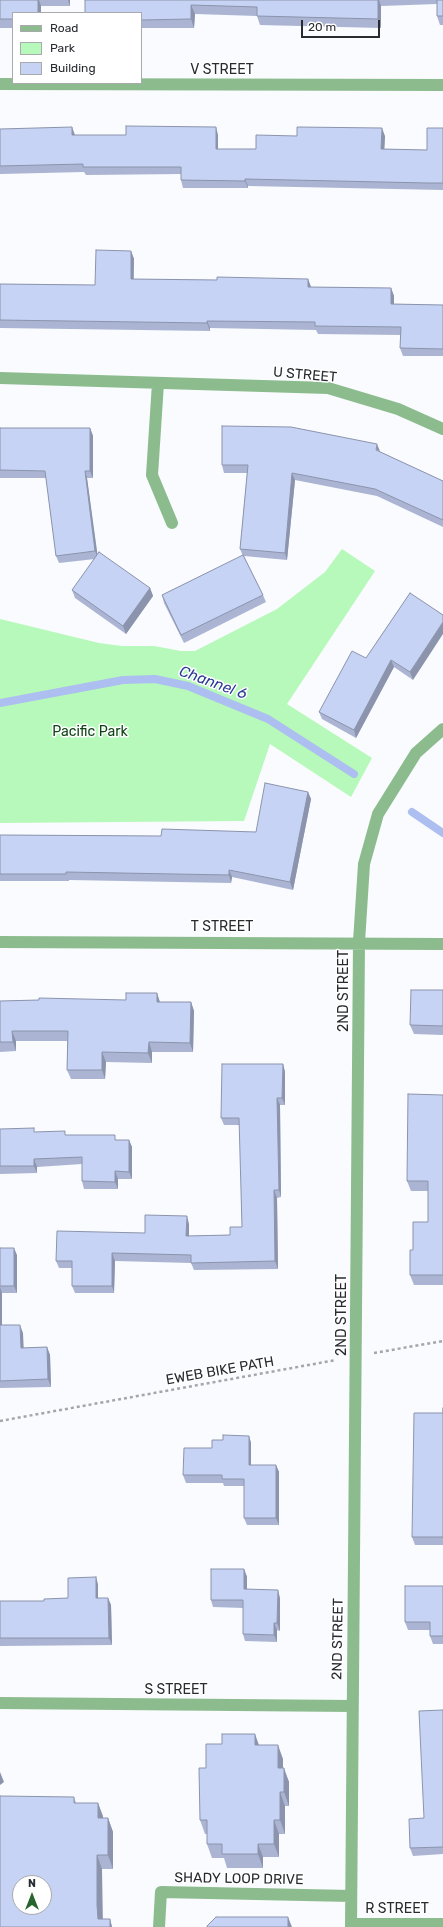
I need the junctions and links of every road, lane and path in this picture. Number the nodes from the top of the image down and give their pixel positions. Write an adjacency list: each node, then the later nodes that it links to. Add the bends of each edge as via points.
1 (0, 84): 2 (street, V STREET)
2 (443, 85)
3 (0, 378): 4 (street, U STREET)
4 (158, 383): 5 (street, U STREET, via 328,388 398,409); 6 (street, via 152,475)
5 (443, 429)
6 (172, 523)
7 (443, 729): 9 (street, 2ND STREET, via 416,753 378,814 364,864)
8 (0, 942): 9 (street, T STREET)
9 (359, 942): 10 (street, T STREET); 12 (street, 2ND STREET)
10 (443, 944)
11 (443, 1341): 12 (path, EWEB BIKE PATH)
12 (356, 1356): 13 (path, EWEB BIKE PATH); 15 (street, 2ND STREET)
13 (0, 1421)
14 (0, 1703): 15 (street, S STREET)
15 (352, 1706): 16 (street, 2ND STREET)
16 (351, 1896): 18 (street, 2ND STREET); 19 (street, SHADY LOOP DRIVE, via 160,1892)
17 (443, 1924): 18 (street, R STREET)
18 (351, 1925)
19 (159, 1927)

